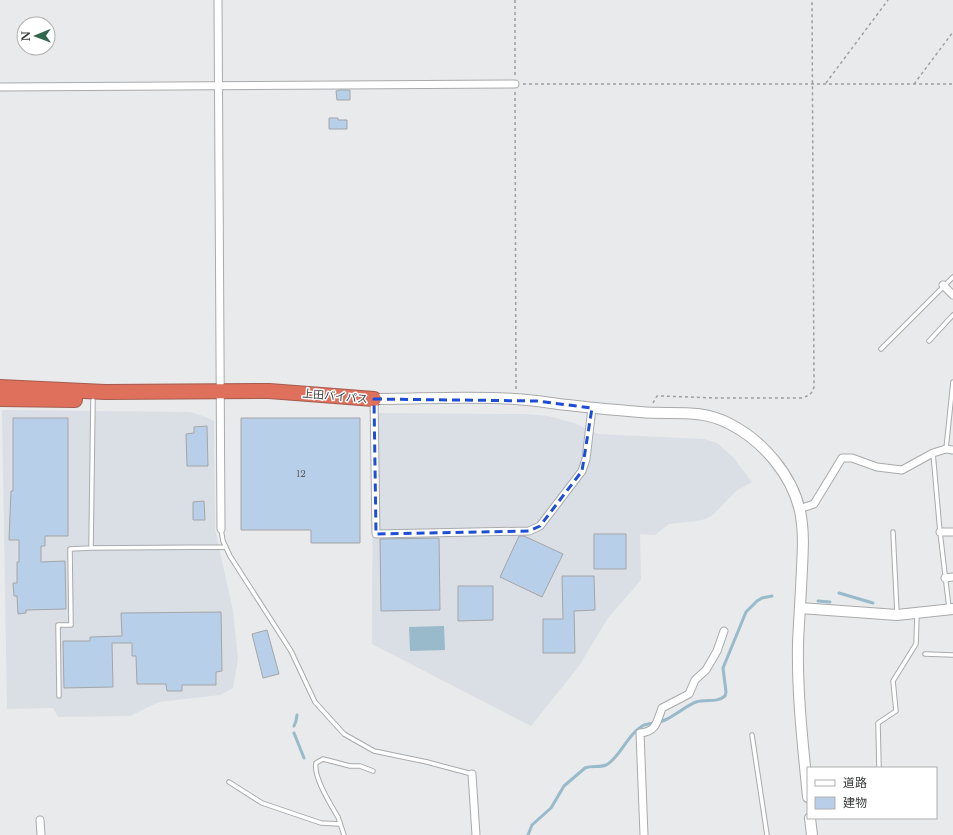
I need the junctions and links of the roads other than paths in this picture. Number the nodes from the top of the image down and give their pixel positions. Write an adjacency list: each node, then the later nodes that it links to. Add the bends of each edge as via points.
1 (218, 0): 4 (street)
2 (515, 84): 4 (street)
3 (0, 87): 4 (street)
4 (219, 87): 13 (street)
5 (953, 277): 6 (lane)
6 (943, 285): 7 (street); 10 (lane)
7 (953, 295)
8 (953, 315): 9 (lane)
9 (929, 341)
10 (881, 349)
11 (953, 382): 18 (lane)
12 (0, 387): 13 (highway, 上田バイパス)
13 (220, 396): 15 (highway, 上田バイパス); 16 (highway, 上田バイパス); 21 (street)
14 (0, 399): 16 (highway, 上田バイパス)
15 (374, 399): 17 (street, via 516,399); 17 (street, via 376,534 529,531 540,526 582,471 586,459)
16 (93, 400): 26 (lane)
17 (592, 408): 20 (street, via 648,413 691,412 730,424 762,446 775,461 786,477)
18 (950, 449): 19 (street)
19 (933, 452): 20 (street, via 902,470 842,458 814,504); 23 (lane)
20 (799, 509): 29 (street, via 803,546)
21 (221, 529): 25 (lane)
22 (893, 532): 32 (lane)
23 (940, 532): 24 (street); 28 (lane)
24 (953, 532)
25 (226, 547): 26 (lane); 40 (lane, via 290,651 315,702 344,734 374,751)
26 (92, 548): 36 (lane, via 70,549 71,625 58,625)
27 (953, 577): 28 (street)
28 (945, 578): 30 (lane)
29 (800, 608): 32 (street); 42 (street, via 799,697)
30 (951, 609): 31 (street)
31 (917, 613): 32 (street); 38 (lane, via 916,644 893,682 896,710 878,723)
32 (897, 615)
33 (724, 631): 49 (street, via 717,651 689,694 662,708 656,726 649,733 640,733)
34 (925, 654): 35 (lane)
35 (953, 654)
36 (60, 696)
37 (752, 735): 50 (lane)
38 (880, 767)
39 (373, 771): 45 (lane, via 323,759 316,763 319,782)
40 (472, 774): 48 (street)
41 (229, 782): 45 (lane, via 262,803 320,823)
42 (807, 786)
43 (810, 819): 51 (street)
44 (40, 820): 46 (street)
45 (340, 824): 47 (lane)
46 (41, 835)
47 (344, 835)
48 (476, 835)
49 (644, 835)
50 (767, 835)
51 (812, 835)

